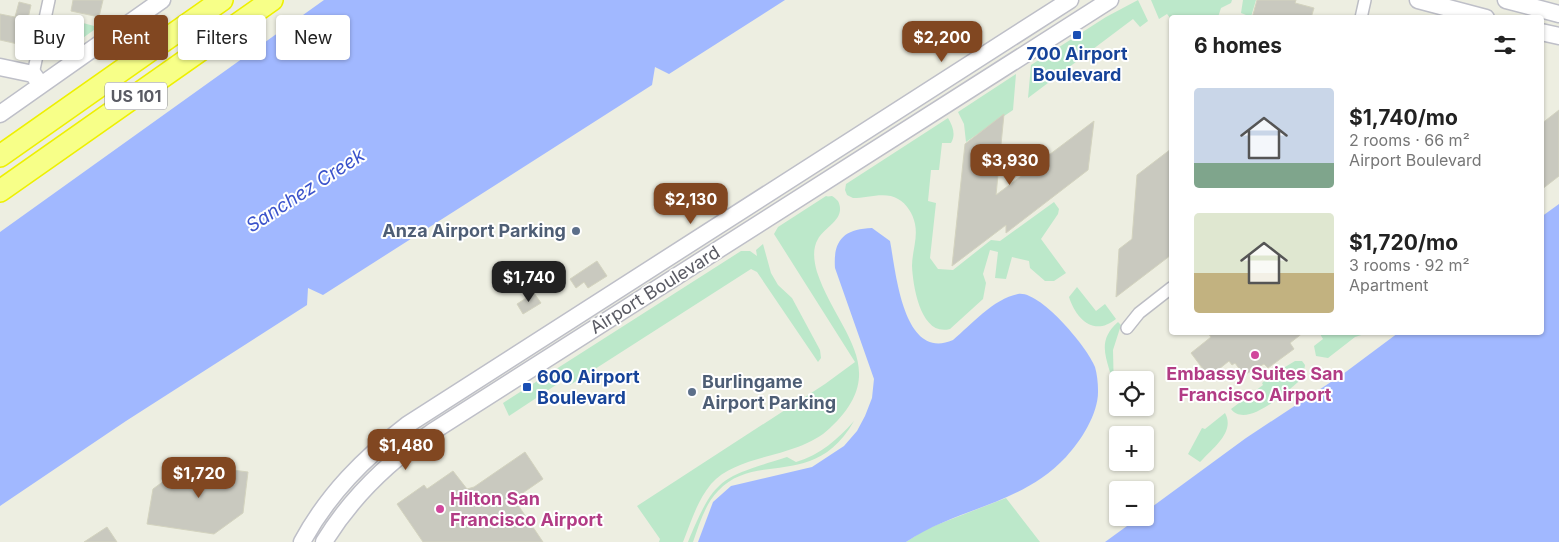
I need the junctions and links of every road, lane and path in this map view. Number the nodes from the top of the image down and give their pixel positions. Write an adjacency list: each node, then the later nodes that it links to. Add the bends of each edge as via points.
1 (49, 0): 16 (street)
2 (162, 0): 16 (main road)
3 (222, 0): 20 (highway, US 101)
4 (272, 0): 23 (highway, US 101)
5 (1070, 0): 17 (main road, Airport Boulevard)
6 (1110, 0): 18 (main road, Airport Boulevard)
7 (1365, 0): 11 (street)
8 (1418, 0): 12 (main road)
9 (1506, 0): 10 (main road)
10 (1559, 14)
11 (1362, 15)
12 (1475, 15)
13 (1544, 33): 14 (main road)
14 (1559, 36)
15 (0, 67): 16 (main road)
16 (37, 80): 19 (main road)
17 (933, 88): 18 (main road); 21 (main road, Airport Boulevard)
18 (943, 106): 22 (main road, Airport Boulevard)
19 (0, 114)
20 (0, 156)
21 (801, 173): 22 (main road); 24 (main road, Airport Boulevard)
22 (811, 191): 25 (main road, Airport Boulevard)
23 (0, 192)
24 (653, 267): 25 (main road); 27 (main road, Airport Boulevard)
25 (663, 285): 29 (main road, Airport Boulevard)
26 (1169, 290): 28 (street, via 1139,312)
27 (579, 315): 29 (main road); 30 (main road, Airport Boulevard, via 382,444 332,494)
28 (1127, 328)
29 (590, 331): 31 (main road, Airport Boulevard, via 408,449 355,498)
30 (302, 542)
31 (324, 542)

